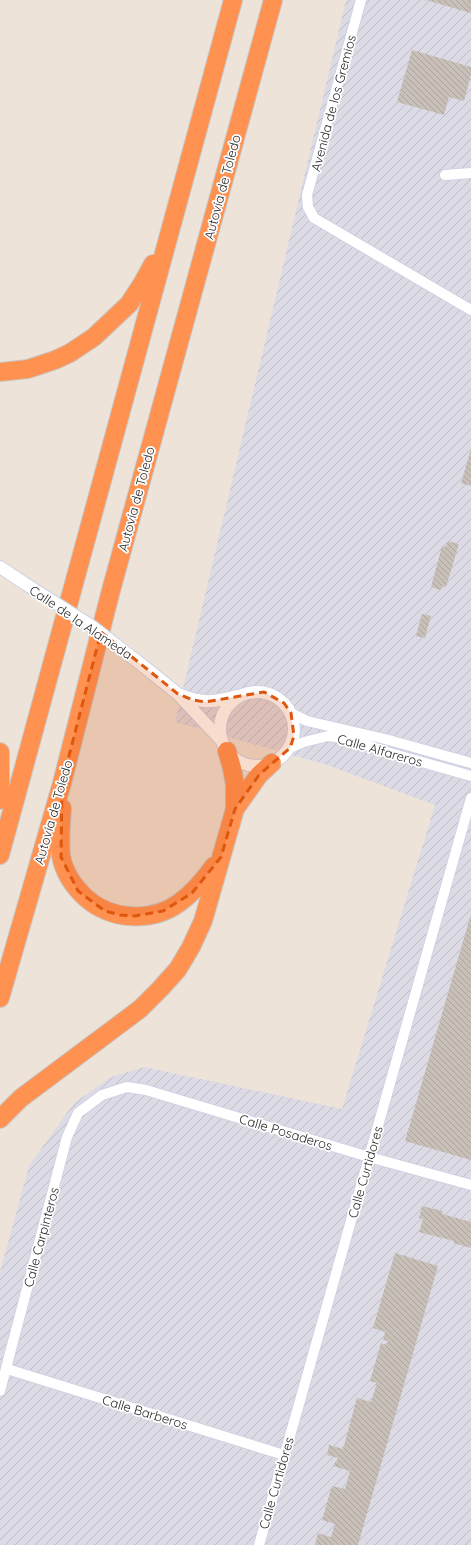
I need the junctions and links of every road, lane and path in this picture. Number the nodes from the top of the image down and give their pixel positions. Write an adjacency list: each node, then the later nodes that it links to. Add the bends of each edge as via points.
1 (233, 0): 6 (highway)
2 (273, 0): 19 (highway, Autovía de Toledo, via 110,594)
3 (361, 0): 7 (street, Avenida de los Gremios, via 307,195 308,207 314,218)
4 (471, 173): 5 (street)
5 (445, 175)
6 (168, 237): 8 (highway, via 128,304 94,337 55,360 28,369); 23 (highway)
7 (471, 310)
8 (0, 372)
9 (0, 567): 10 (street, Calle de la Alameda, bridge, via 93,627)
10 (178, 694): 11 (street, Calle de la Alameda, via 205,702); 13 (street, Calle de la Alameda)
11 (239, 696): 12 (street, via 251,692 264,692 284,703); 13 (street, via 229,704 222,715 219,727)
12 (291, 713): 14 (street, via 294,736); 17 (street, Calle Alfareros, via 307,721)
13 (224, 745): 16 (street, via 236,760 248,765); 22 (highway, via 235,785)
14 (290, 748): 16 (street); 18 (street, Calle Alfareros, via 328,736 351,739 383,751)
15 (0, 752): 21 (highway)
16 (272, 763): 22 (highway, via 259,775)
17 (471, 763)
18 (471, 776)
19 (62, 783): 24 (highway, via 61,857 68,876 78,891 105,911 135,916 163,911 192,893); 25 (highway, Autovía de Toledo)
20 (471, 798): 28 (street, Calle Curtidores)
21 (0, 800)
22 (235, 809): 24 (highway)
23 (0, 855)
24 (221, 857): 27 (highway, via 202,921 191,947 178,968 140,1009 21,1098)
25 (0, 998)
26 (102, 1095): 28 (street, Calle Posaderos, via 127,1087 146,1090); 30 (street, Calle Carpinteros, via 78,1113 67,1137)
27 (0, 1119)
28 (369, 1157): 29 (street, Calle Posaderos); 32 (street, Calle Curtidores)
29 (471, 1185)
30 (6, 1369): 31 (street, Calle Carpinteros); 32 (street, Calle Barberos)
31 (0, 1391)
32 (284, 1455): 33 (street, Calle Curtidores)
33 (259, 1545)

